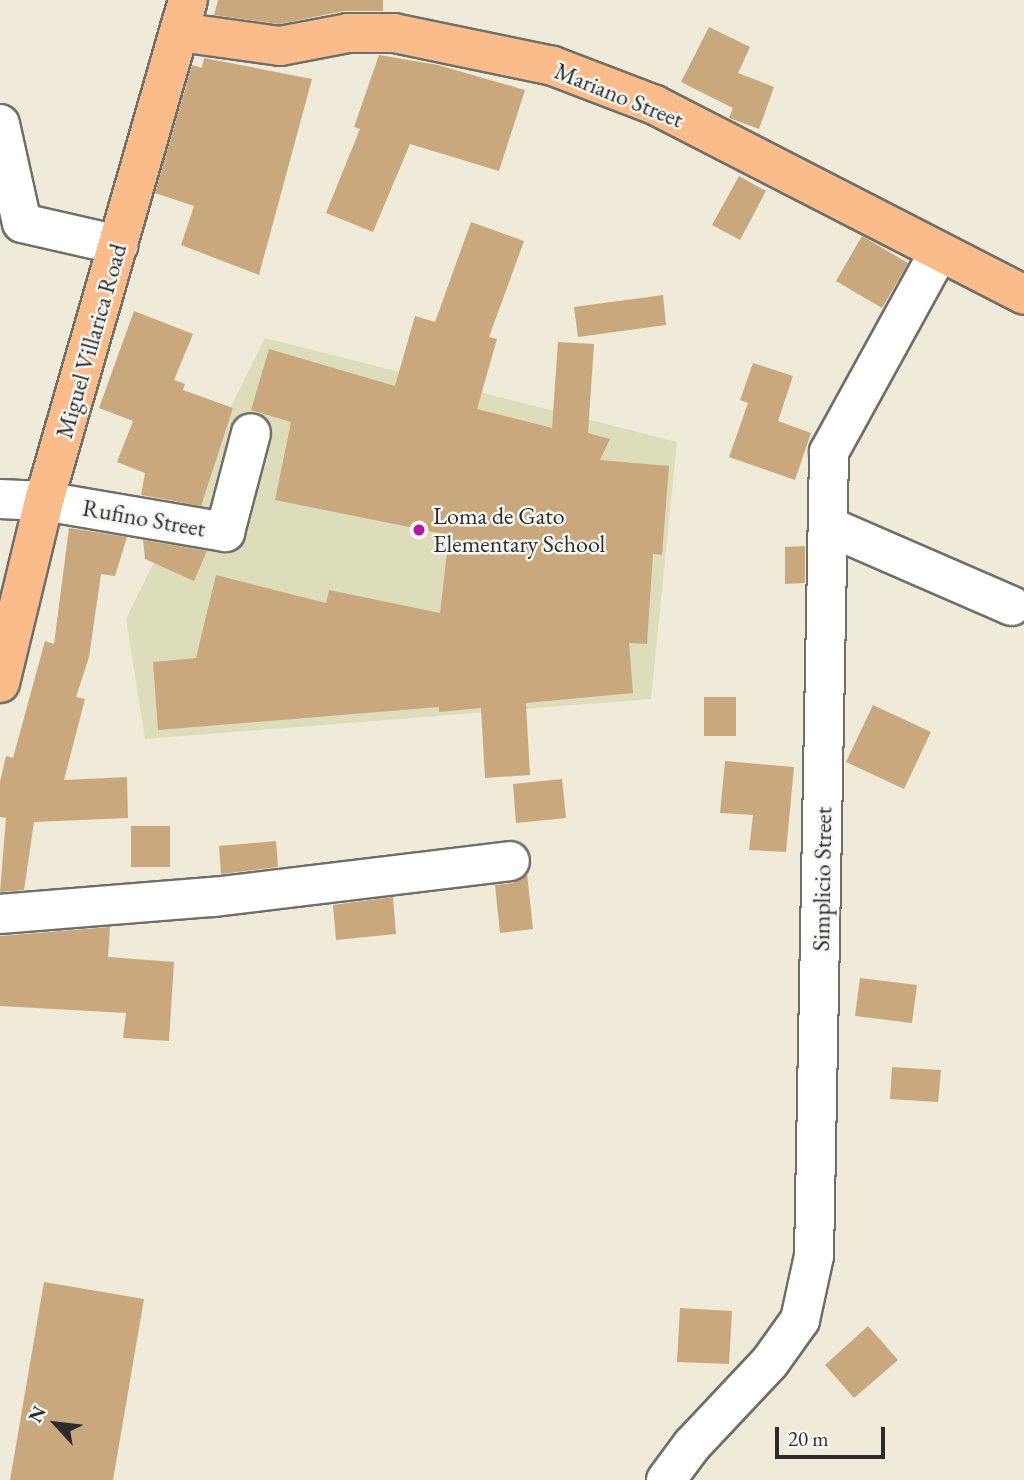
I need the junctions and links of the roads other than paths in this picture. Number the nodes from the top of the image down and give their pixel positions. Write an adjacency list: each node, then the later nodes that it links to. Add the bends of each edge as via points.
1 (183, 16): 4 (main road, Miguel Villarica Road); 5 (main road, Mariano Street, via 280,46 348,33 394,33 554,66 655,104)
2 (0, 124): 3 (street)
3 (11, 225): 4 (street)
4 (119, 245): 9 (main road, Miguel Villarica Road)
5 (938, 254): 6 (main road, Mariano Street); 10 (street, Simplicio Street, via 829,452)
6 (1024, 295)
7 (251, 433): 9 (street, Rufino Street, via 225,532)
8 (0, 499): 9 (street, Rufino Street)
9 (44, 501): 12 (main road, Miguel Villarica Road)
10 (830, 527): 11 (street); 15 (street, Simplicio Street, via 814,1256 800,1320 763,1371 692,1445)
11 (1012, 606)
12 (0, 681)
13 (510, 862): 14 (street, via 213,897)
14 (0, 914)
15 (666, 1480)

